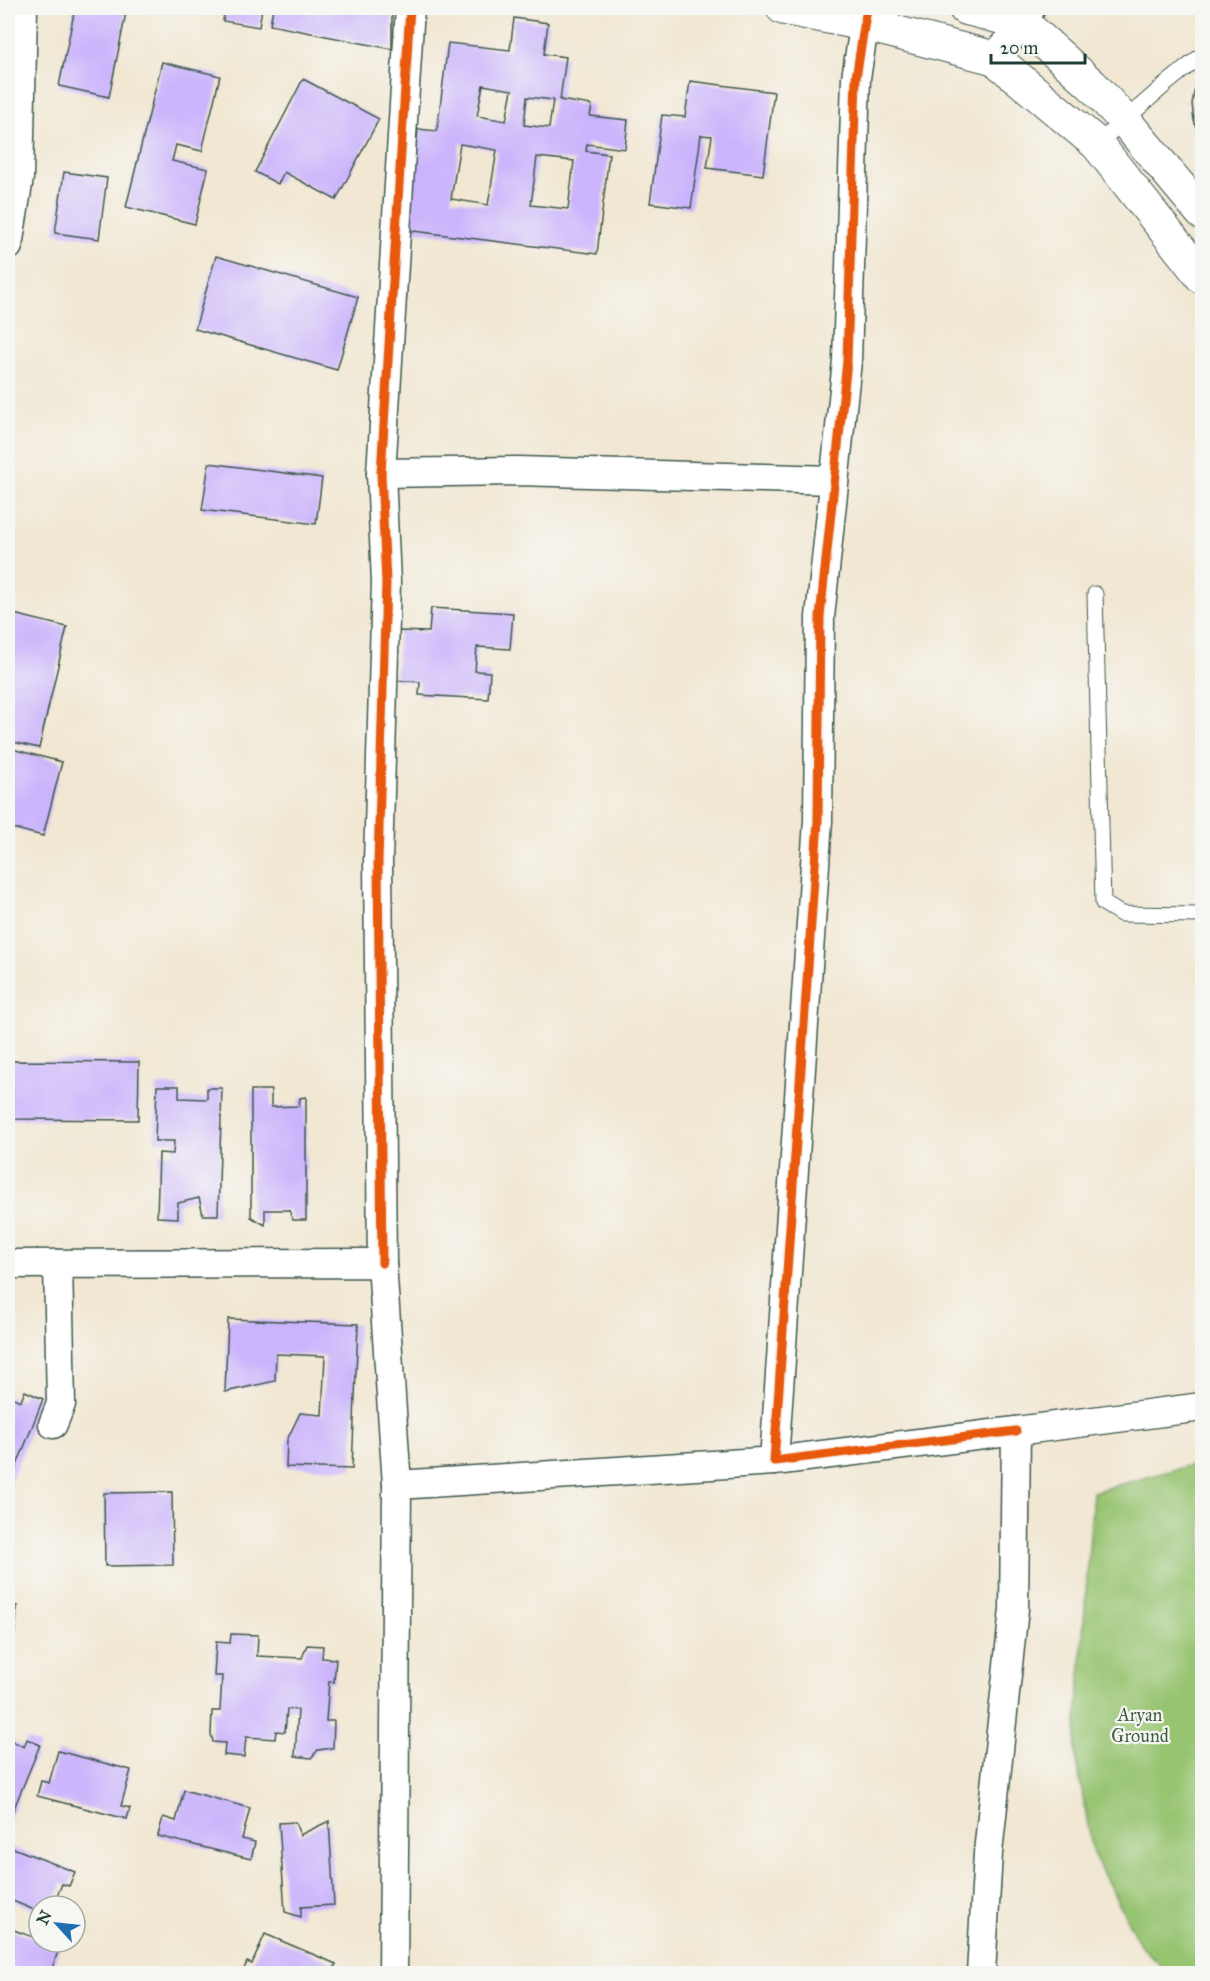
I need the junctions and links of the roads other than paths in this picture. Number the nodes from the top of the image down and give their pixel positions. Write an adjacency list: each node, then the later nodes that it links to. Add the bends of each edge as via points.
1 (22, 8): 12 (street, via 19,178)
2 (410, 8): 14 (street)
3 (783, 8): 6 (street)
4 (964, 8): 5 (street)
5 (1027, 15): 8 (street); 9 (street)
6 (866, 16): 8 (street); 15 (street, via 856,78 847,361)
7 (1203, 55): 9 (lane)
8 (994, 58): 10 (street)
9 (1125, 121): 10 (lane); 11 (street)
10 (1097, 144): 13 (street)
11 (1203, 213)
12 (8, 246)
13 (1203, 277)
14 (381, 473): 15 (street, via 518,471); 18 (street, via 386,582 378,863)
15 (834, 480): 24 (street, via 820,617 818,821)
16 (1095, 594): 17 (lane, via 1103,903 1121,915)
17 (1203, 915)
18 (382, 1263): 20 (street); 25 (street)
19 (8, 1264): 20 (street)
20 (58, 1264): 22 (street, via 60,1404)
21 (1203, 1407): 23 (street)
22 (53, 1425)
23 (1016, 1431): 24 (street); 27 (street, via 1014,1609 988,1853)
24 (774, 1461): 25 (street)
25 (397, 1485): 26 (street)
26 (393, 1974)
27 (981, 1974)

